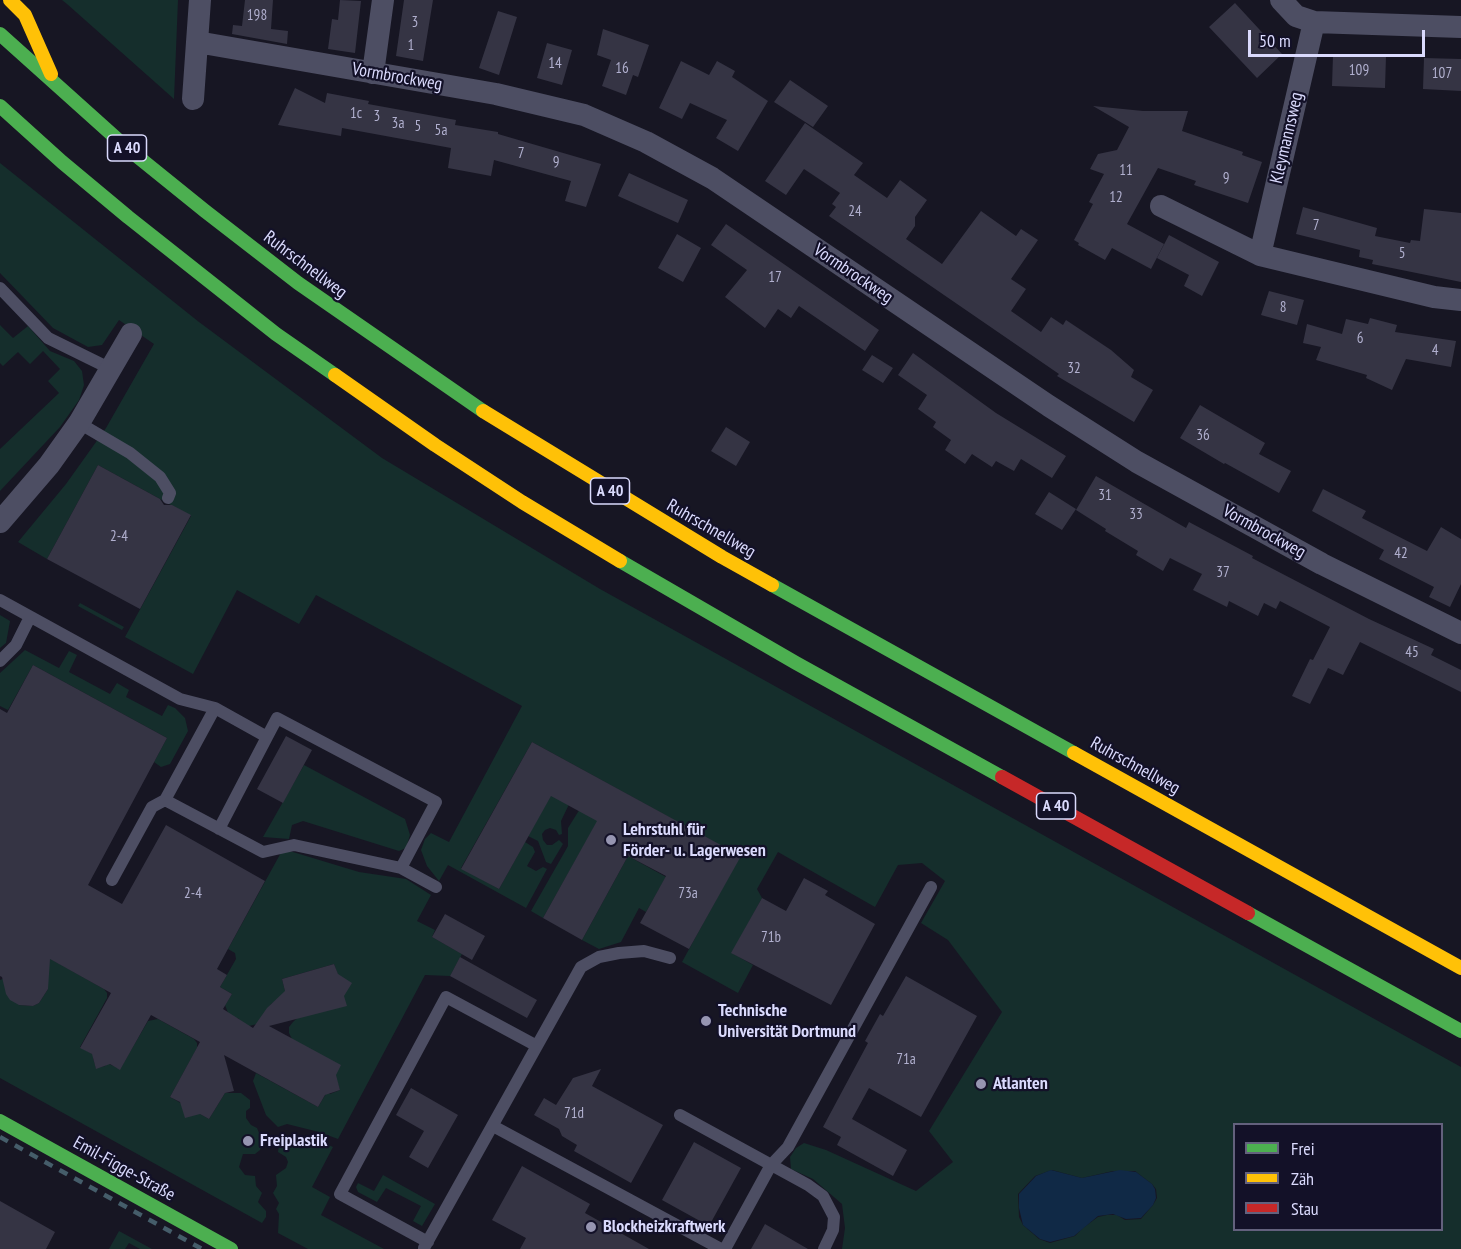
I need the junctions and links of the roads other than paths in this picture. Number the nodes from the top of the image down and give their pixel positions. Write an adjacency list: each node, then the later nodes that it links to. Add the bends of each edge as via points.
1 (10, 0): 10 (main road, via 25,15)
2 (200, 0): 8 (street)
3 (383, 0): 9 (street)
4 (1281, 0): 5 (street, via 1296,16)
5 (1314, 22): 6 (street); 16 (street, Kleymannsweg)
6 (1461, 27)
7 (0, 34): 10 (main road, Ruhrschnellweg / A 40)
8 (197, 42): 9 (street, Vormbrockweg); 11 (street)
9 (372, 73): 26 (street, Vormbrockweg, via 496,94 584,115 646,142 712,178 1137,462 1322,564)
10 (54, 81): 37 (main road, Ruhrschnellweg / A 40, via 127,148 289,276 507,427 722,557)
11 (193, 99)
12 (0, 106): 14 (main road, A 40)
13 (16, 138): 14 (main road)
14 (62, 162): 38 (main road, A 40, via 276,334 522,502 796,663)
15 (1161, 206): 16 (street)
16 (1260, 255): 18 (street)
17 (0, 288): 20 (lane, via 48,338)
18 (1461, 300)
19 (131, 334): 20 (street)
20 (111, 369): 21 (street)
21 (79, 423): 22 (lane, via 130,453 160,477 170,493); 23 (street, via 49,465)
22 (168, 498)
23 (1, 518)
24 (0, 600): 25 (lane)
25 (30, 617): 27 (lane, via 16,645); 28 (lane, via 180,699)
26 (1461, 633)
27 (0, 661)
28 (215, 708): 29 (lane); 30 (lane)
29 (267, 737): 31 (lane); 32 (lane, via 277,718 436,802)
30 (165, 800): 31 (lane); 33 (lane, via 152,807)
31 (219, 828): 32 (lane, via 263,852 294,844)
32 (400, 868): 34 (lane)
33 (112, 880)
34 (436, 887)
35 (931, 887): 43 (lane, via 788,1147)
36 (670, 958): 39 (lane, via 644,951 619,953 598,957 582,967)
37 (1461, 968)
38 (1461, 1031)
39 (537, 1046): 42 (lane); 44 (lane, via 446,997 340,1194)
40 (680, 1115): 43 (lane)
41 (0, 1120): 45 (main road, Emil-Figge-Straße)
42 (493, 1126): 44 (lane); 46 (lane)
43 (771, 1165): 46 (lane); 47 (lane, via 823,1196 834,1217)
44 (426, 1245)
45 (231, 1249)
46 (723, 1249)
47 (824, 1249)

